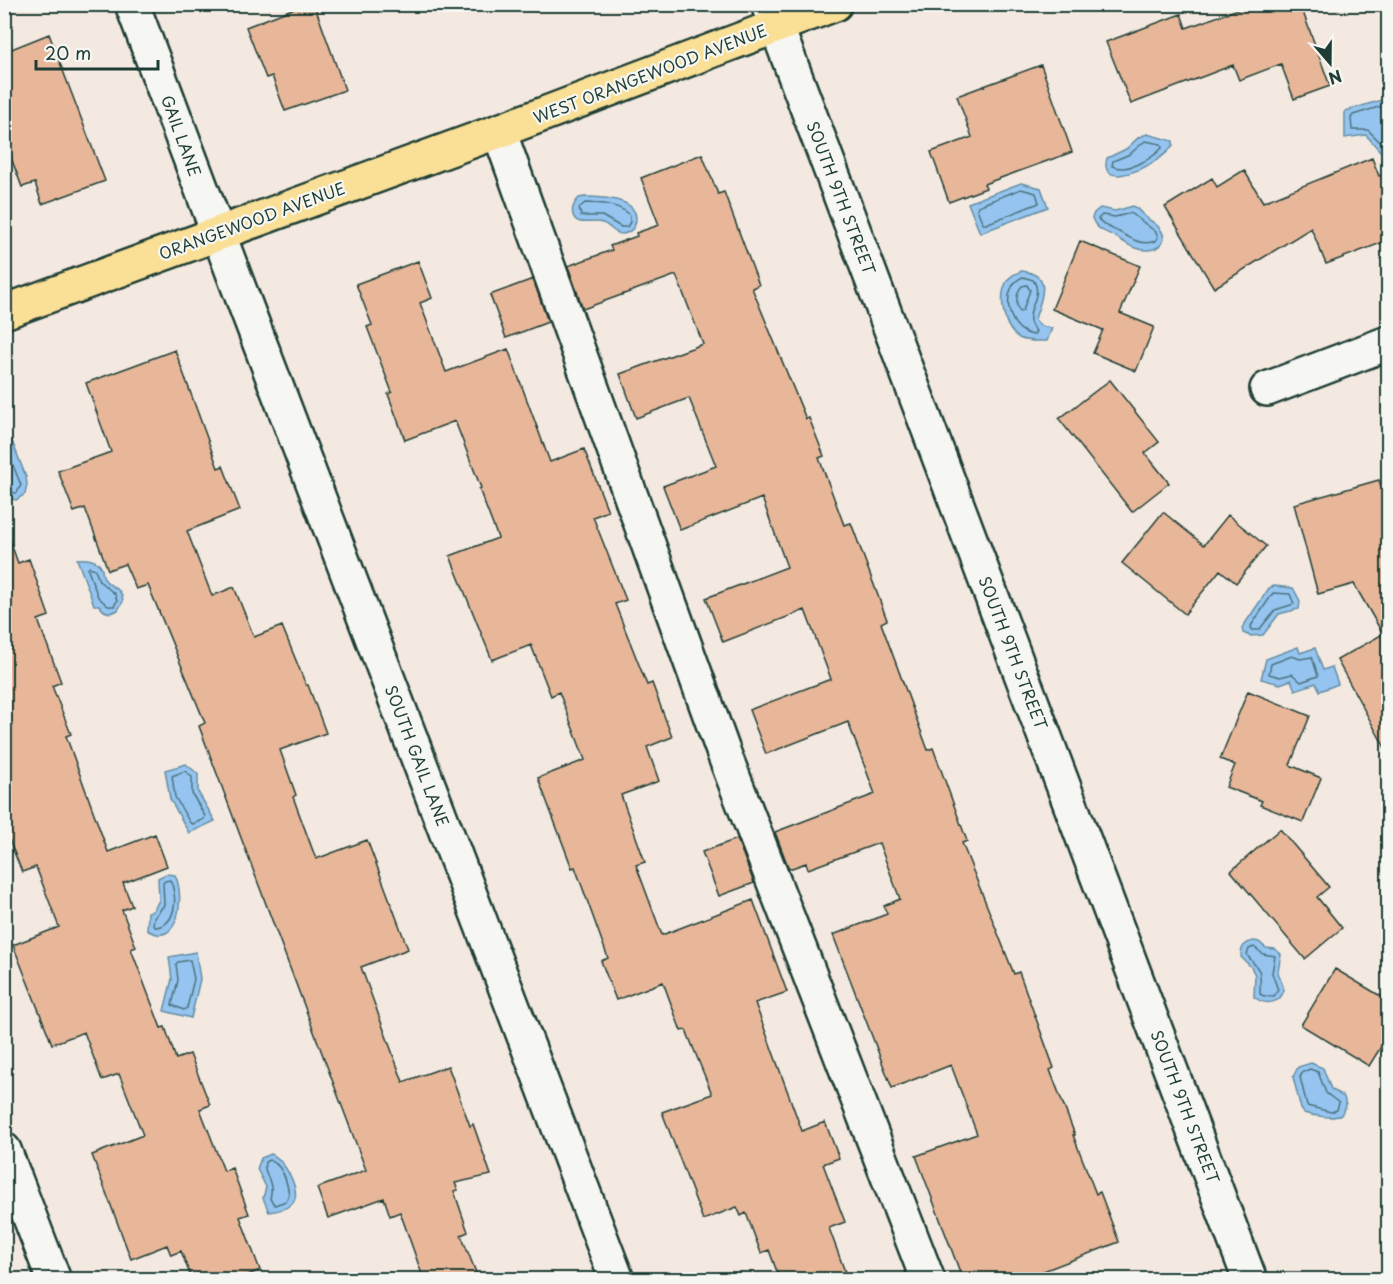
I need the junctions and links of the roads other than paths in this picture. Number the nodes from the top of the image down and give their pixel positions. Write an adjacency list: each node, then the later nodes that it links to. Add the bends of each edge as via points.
1 (132, 4): 5 (street, GAIL LANE)
2 (835, 4): 3 (main road, WEST ORANGEWOOD AVENUE)
3 (772, 15): 4 (main road, WEST ORANGEWOOD AVENUE); 13 (street, SOUTH 9TH STREET)
4 (499, 132): 5 (main road, ORANGEWOOD AVENUE); 12 (street, via 723,751)
5 (218, 233): 6 (main road, ORANGEWOOD AVENUE); 11 (street, SOUTH GAIL LANE)
6 (4, 312)
7 (1389, 343): 8 (street)
8 (1267, 389)
9 (4, 1150): 10 (street)
10 (54, 1280)
11 (618, 1280)
12 (928, 1280)
13 (1250, 1280)

